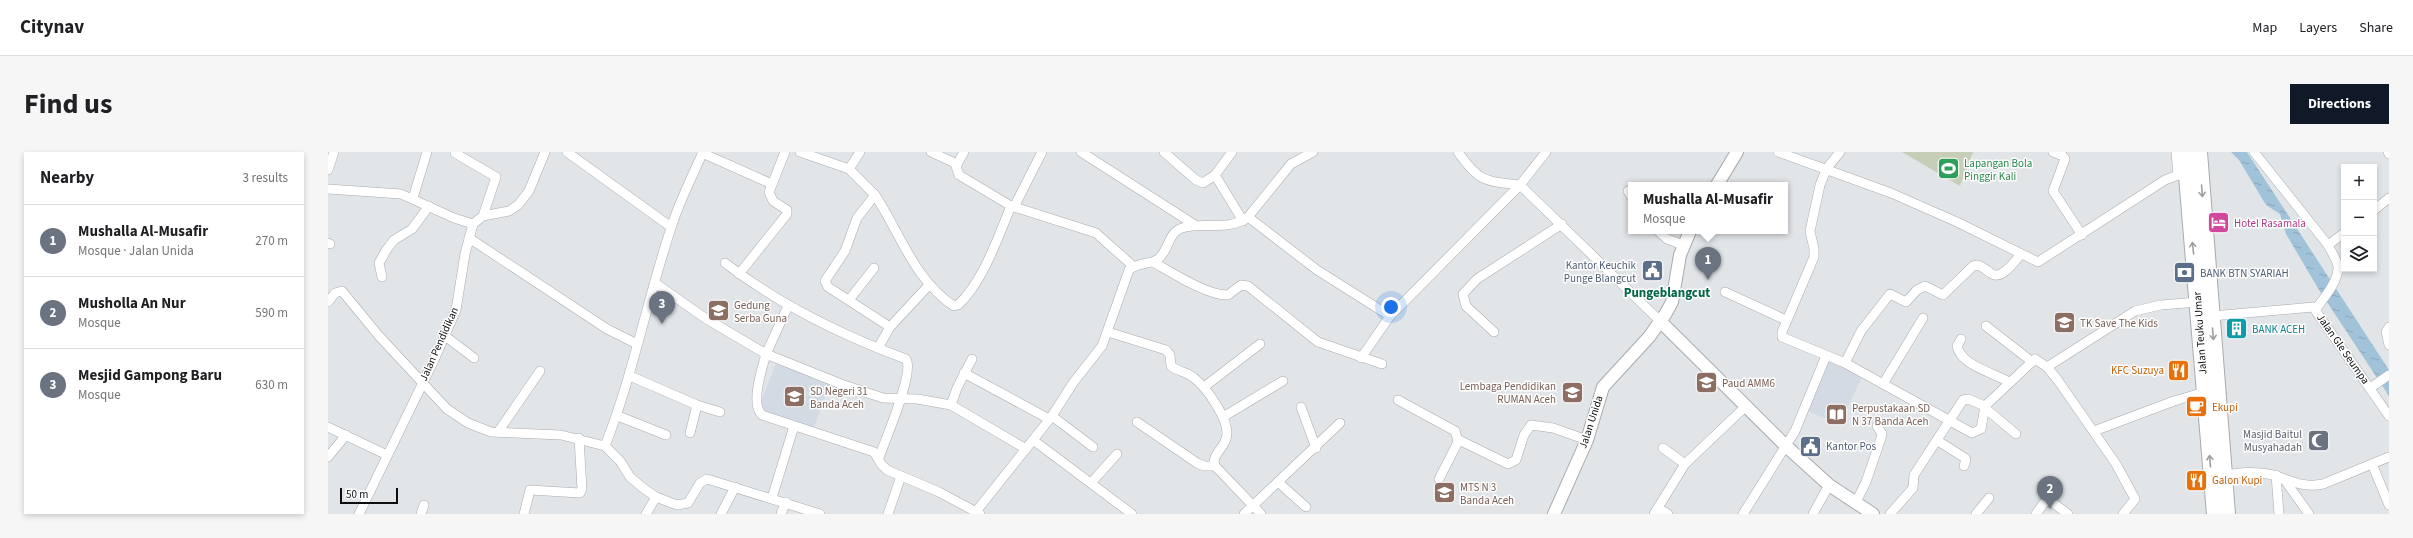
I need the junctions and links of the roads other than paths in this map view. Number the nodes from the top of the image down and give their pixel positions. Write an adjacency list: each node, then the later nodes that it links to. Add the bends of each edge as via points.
1 (334, 152): 30 (street)
2 (427, 152): 38 (street)
3 (546, 152): 43 (street, via 529,191 518,205 509,211)
4 (567, 152): 48 (street)
5 (703, 152): 34 (street); 48 (street)
6 (785, 152): 34 (street)
7 (800, 152): 29 (street)
8 (860, 152): 29 (street)
9 (931, 152): 27 (street)
10 (964, 152): 27 (street)
11 (1042, 152): 41 (street)
12 (1081, 152): 47 (street)
13 (1164, 152): 31 (street, via 1199,182 1206,182)
14 (1232, 152): 31 (street)
15 (1313, 152): 44 (street, via 1291,164)
16 (1458, 152): 35 (street, via 1482,178 1491,182)
17 (1546, 152): 35 (street)
18 (1737, 152): 33 (street)
19 (1780, 152): 28 (street)
20 (1840, 152): 28 (street)
21 (2053, 152): 51 (street, via 2065,159 2053,190)
22 (2176, 152): 32 (street)
23 (2185, 152): 32 (highway, Jalan Teuku Umar)
24 (2200, 152): 72 (highway, Jalan Teuku Umar, one-way to 72)
25 (2254, 152): 54 (street)
26 (454, 153): 43 (street, via 496,177)
27 (957, 164): 41 (street, via 956,170 961,177)
28 (1826, 168): 56 (street, via 1957,222); 74 (street, via 1810,231 1814,258)
29 (849, 169): 37 (street)
30 (328, 170)
31 (1215, 175): 44 (street)
32 (2182, 175): 51 (street, via 2165,180); 68 (highway, Jalan Teuku Umar, one-way to 32)
33 (1719, 182)
34 (772, 184): 61 (street, via 769,192 771,198 787,210 787,214)
35 (1520, 185): 46 (street); 71 (street)
36 (328, 189): 38 (street, via 393,192)
37 (875, 195): 64 (street, via 909,256); 66 (street, via 857,218 845,251 825,281 828,287)
38 (413, 198): 40 (street)
39 (2389, 198): 42 (street)
40 (429, 206): 45 (street); 62 (street, via 412,230 394,240 386,248 379,263)
41 (1012, 206): 59 (street, via 1096,233); 64 (street, via 972,289 960,304 953,306)
42 (2377, 208)
43 (484, 216): 45 (street)
44 (1246, 219): 47 (street, via 1226,226); 71 (street, via 1317,270)
45 (473, 224): 53 (street, Jalan Pendidikan)
46 (1562, 224): 75 (street); 80 (street, via 1477,279 1463,294 1466,306)
47 (1195, 225): 57 (street, via 1176,231 1163,253)
48 (671, 226): 63 (street)
49 (1661, 234): 55 (street)
50 (1689, 234): 55 (street, Jalan Unida)
51 (2082, 235): 56 (street, via 2038,262)
52 (2341, 235): 54 (street)
53 (469, 238): 81 (street, Jalan Pendidikan, via 456,310); 83 (street, via 607,329)
54 (2328, 245): 69 (street, via 2338,265 2335,279)
55 (1683, 246): 75 (street, Jalan Unida, via 1672,302)
56 (2020, 254): 93 (street, via 1998,275 1978,265 1973,266 1943,296 1924,286 1906,302 1890,294 1861,332)
57 (1153, 262): 59 (street); 90 (street, via 1220,294 1228,295 1241,286 1248,286 1318,342)
58 (725, 263): 61 (street)
59 (1134, 266): 79 (street, via 1127,272)
60 (874, 268): 66 (street)
61 (739, 274): 70 (street)
62 (382, 277)
63 (655, 283): 83 (street); 87 (street, via 705,318)
64 (930, 285): 78 (street)
65 (1725, 292): 74 (street)
66 (849, 300): 78 (street)
67 (328, 302): 101 (street, via 335,293 342,291)
68 (2198, 302): 95 (street, via 2156,305 2135,311); 106 (highway, Jalan Teuku Umar)
69 (2319, 305): 72 (street, Jalan Gle Seumpa); 104 (street, Jalan Gle Seumpa)
70 (788, 306): 86 (street); 87 (street)
71 (1390, 316): 90 (street)
72 (2212, 316): 151 (highway, Jalan Teuku Umar, one-way to 151)
73 (1923, 318): 103 (street)
74 (1786, 320): 88 (street, via 1782,337)
75 (1661, 322): 111 (street); 133 (street, Jalan Unida, via 1603,387)
76 (1986, 326): 92 (street)
77 (2389, 327): 85 (street, via 2386,332)
78 (890, 328): 86 (street)
79 (1108, 332): 105 (street, via 1164,348 1169,353 1173,368 1187,373); 118 (street, via 1099,349)
80 (1494, 332)
81 (445, 336): 89 (street); 101 (street, Jalan Pendidikan)
82 (1961, 339): 102 (street, via 1957,346 1961,355 1985,372 1998,375)
83 (637, 344): 99 (street)
84 (1260, 344): 105 (street)
85 (2389, 345)
86 (878, 348): 107 (street, via 906,359 909,364 906,385)
87 (766, 354): 107 (street, via 841,384 883,398); 122 (street, via 757,397 758,408 762,415)
88 (1826, 356): 93 (street); 138 (street)
89 (474, 358)
90 (1361, 358): 94 (street)
91 (972, 359): 97 (street)
92 (2031, 361): 95 (street, via 2039,360); 102 (street)
93 (1844, 363): 103 (street)
94 (1382, 364)
95 (2047, 367): 125 (street)
96 (540, 371): 126 (street)
97 (964, 373): 110 (street); 118 (street)
98 (2389, 375): 104 (street)
99 (630, 376): 109 (street); 115 (street)
100 (1283, 381): 117 (street)
101 (422, 382): 126 (street, via 454,414 484,430); 143 (street, Jalan Pendidikan)
102 (2010, 382): 113 (street)
103 (1883, 384): 119 (street)
104 (2373, 386): 116 (street, Jalan Gle Seumpa)
105 (1204, 387): 117 (street)
106 (2204, 392): 125 (street); 189 (highway, Jalan Teuku Umar, one-way to 106)
107 (900, 400): 110 (street, via 916,399); 146 (street)
108 (1398, 400): 134 (street, via 1455,431)
109 (697, 405): 114 (street); 127 (street)
110 (952, 405): 139 (street)
111 (1746, 406): 138 (street); 147 (street)
112 (1301, 407): 140 (street)
113 (1985, 407): 119 (street, via 1966,399); 119 (street, via 1981,430 1976,434); 128 (street)
114 (720, 412)
115 (618, 416): 130 (street); 136 (street)
116 (2389, 416)
117 (1222, 417): 149 (street, via 1227,430 1226,439 1214,458)
118 (1050, 418): 132 (street); 137 (street)
119 (1950, 421): 135 (street)
120 (1137, 422): 149 (street, via 1197,463)
121 (1340, 423): 140 (street)
122 (794, 426): 146 (street, via 871,450); 160 (street)
123 (1878, 426): 163 (street, via 1881,438 1866,482)
124 (328, 427): 129 (street)
125 (2094, 431): 188 (street, via 2135,499)
126 (498, 432): 131 (street, via 541,432)
127 (690, 433)
128 (2016, 434)
129 (346, 435): 143 (street); 144 (street)
130 (666, 435)
131 (580, 438): 136 (street); 170 (street, via 580,493 530,490)
132 (1033, 440): 139 (street); 156 (street)
133 (1587, 440): 134 (street, via 1553,428 1531,425 1524,435 1517,457 1510,464 1462,440); 179 (street, Jalan Unida)
134 (1458, 441): 154 (street)
135 (1938, 441): 150 (street, via 1965,458); 184 (street, via 1914,475 1913,488)
136 (606, 446): 159 (street, via 630,477)
137 (1093, 447)
138 (1787, 447): 157 (street); 181 (street)
139 (1026, 448): 168 (street)
140 (1316, 448): 155 (street)
141 (1663, 448): 147 (street)
142 (1117, 454): 156 (street)
143 (387, 455): 169 (street, Jalan Pendidikan)
144 (328, 457)
145 (2389, 457): 148 (street)
146 (879, 458): 152 (street, via 882,466)
147 (1685, 464): 167 (street)
148 (2372, 464): 153 (street, via 2317,485 2297,484); 164 (street)
149 (1215, 466): 165 (street)
150 (1964, 466)
151 (2224, 474): 153 (street, via 2256,472); 190 (highway, Jalan Teuku Umar)
152 (901, 476): 168 (street); 175 (street)
153 (2280, 477): 191 (street); 192 (street)
154 (1439, 479)
155 (1278, 482): 165 (street); 166 (street)
156 (1091, 483): 176 (street)
157 (1828, 485): 163 (street); 182 (street)
158 (735, 487): 159 (street, via 705,479 698,485 688,503 682,506); 160 (street); 172 (street)
159 (656, 497): 171 (street)
160 (772, 498): 162 (street)
161 (1988, 498): 185 (street)
162 (786, 502): 173 (street); 174 (street)
163 (1856, 502): 183 (street)
164 (2389, 505)
165 (1252, 506): 177 (street); 178 (street)
166 (1306, 507)
167 (1656, 511): 180 (street)
168 (977, 513)
169 (359, 514)
170 (524, 514)
171 (646, 514)
172 (721, 514)
173 (781, 514)
174 (820, 514)
175 (888, 514)
176 (1132, 514)
177 (1244, 514)
178 (1261, 514)
179 (1554, 514)
180 (1668, 514)
181 (1744, 514)
182 (1813, 514)
183 (1873, 514)
184 (1890, 514)
185 (1976, 514)
186 (2036, 514): 187 (street, via 2049,500)
187 (2068, 514)
188 (2123, 514)
189 (2214, 514)
190 (2227, 514)
191 (2279, 514)
192 (2309, 514)

